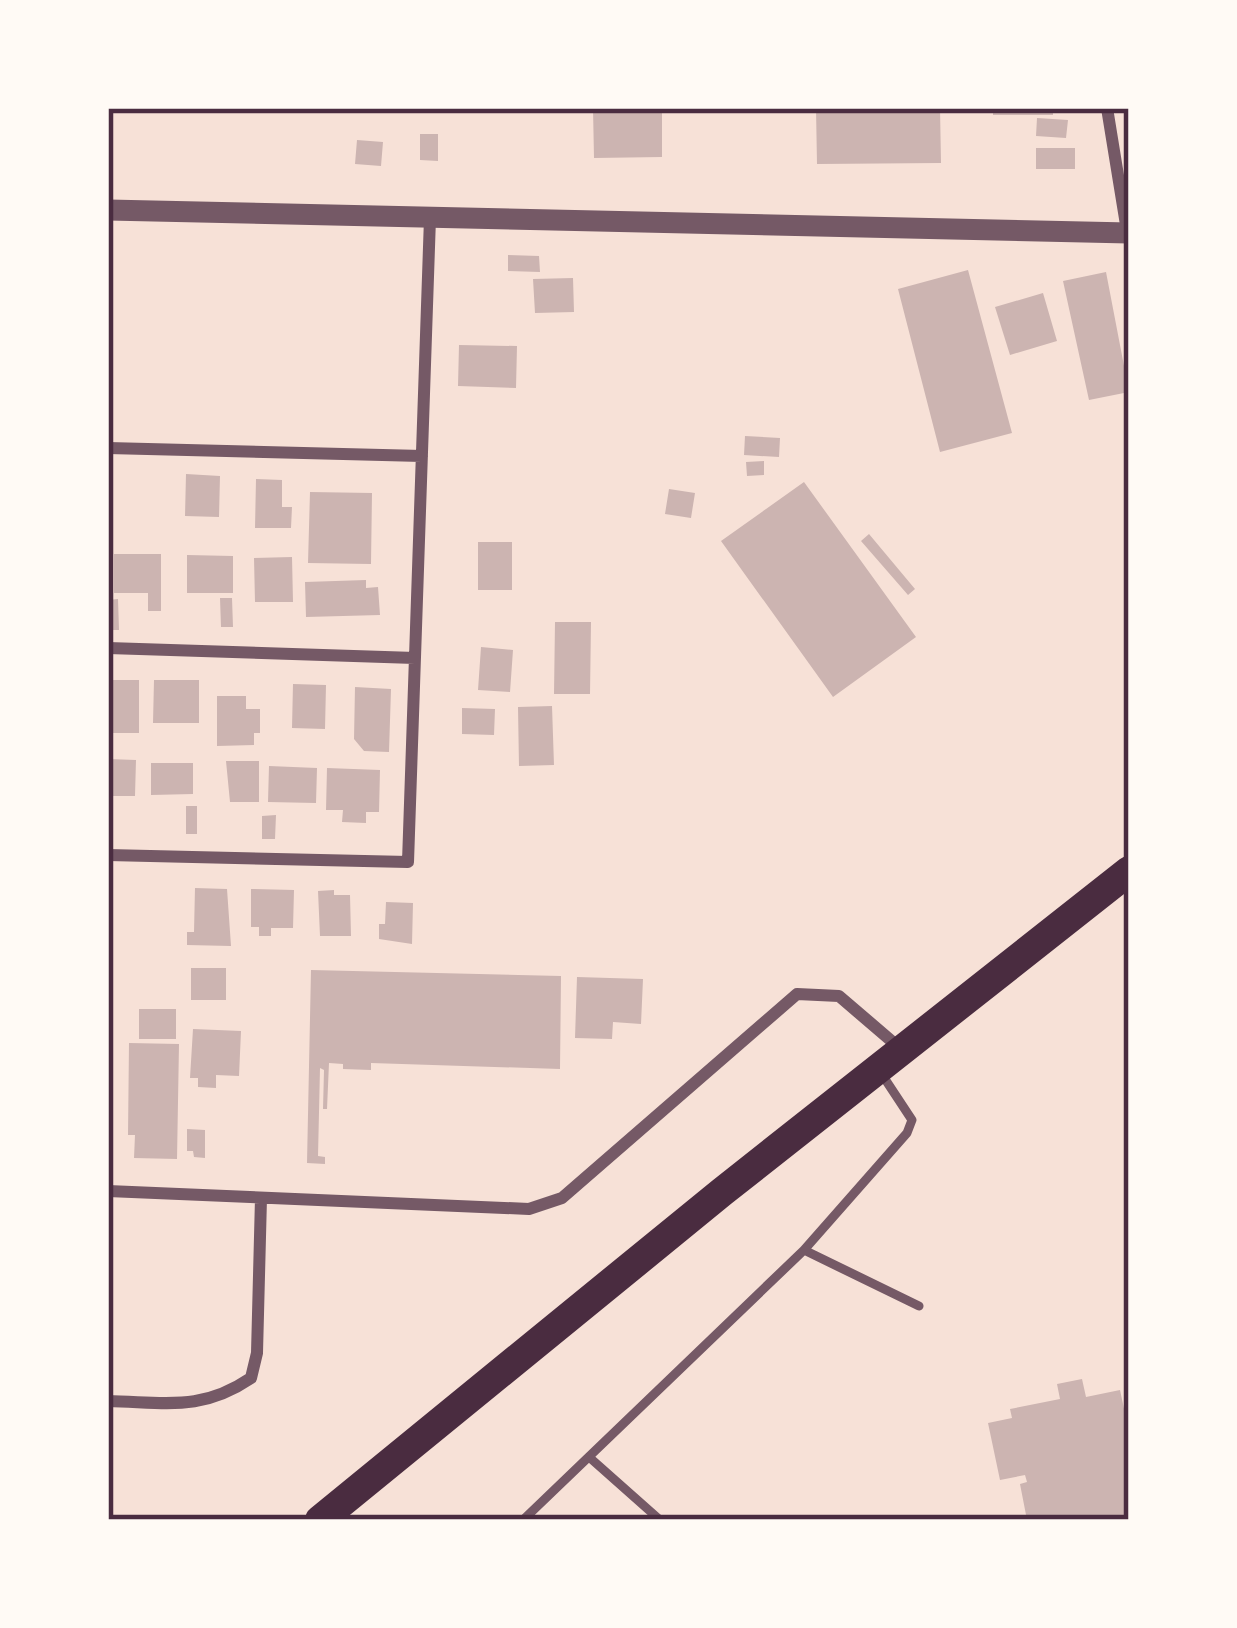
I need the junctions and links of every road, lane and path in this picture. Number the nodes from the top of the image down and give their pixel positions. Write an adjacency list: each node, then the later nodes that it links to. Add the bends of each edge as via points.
1 (1107, 108): 4 (street)
2 (108, 210): 3 (street)
3 (430, 218): 4 (street); 6 (street)
4 (1129, 236)
5 (108, 448): 6 (street)
6 (422, 456): 8 (street)
7 (108, 648): 8 (street)
8 (415, 658): 9 (street, via 408,862)
9 (108, 855)
10 (1129, 871): 11 (highway)
11 (890, 1059): 13 (street, via 839,996 797,994 562,1198 530,1209); 14 (lane, via 912,1120 907,1133); 18 (highway)
12 (108, 1192): 13 (street)
13 (261, 1198): 16 (street, via 251,1378 203,1402)
14 (804, 1250): 15 (lane); 17 (lane)
15 (920, 1306)
16 (108, 1401)
17 (589, 1457): 19 (lane); 20 (lane)
18 (320, 1520)
19 (523, 1520)
20 (660, 1520)

